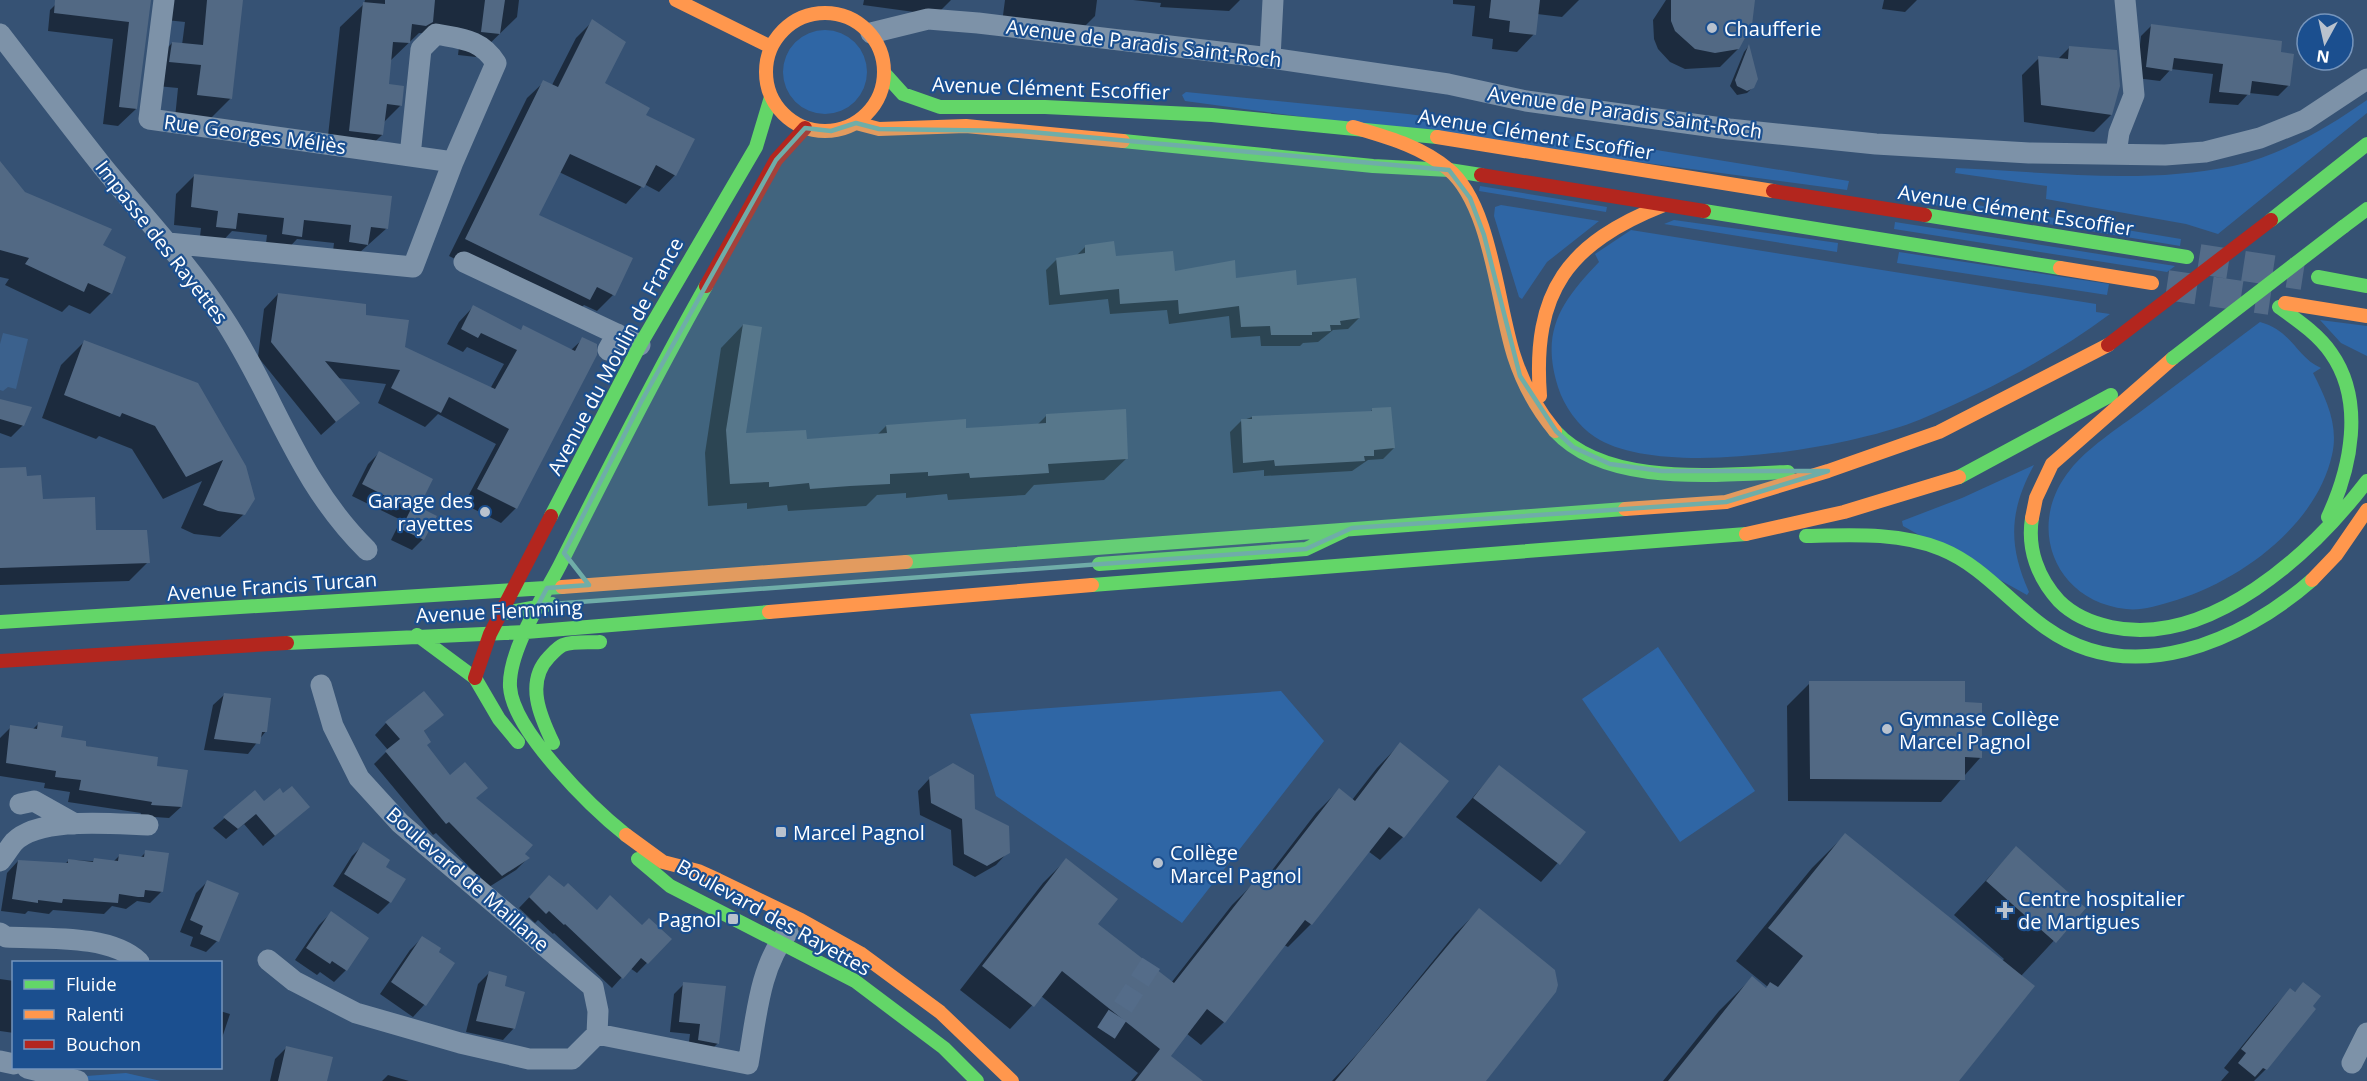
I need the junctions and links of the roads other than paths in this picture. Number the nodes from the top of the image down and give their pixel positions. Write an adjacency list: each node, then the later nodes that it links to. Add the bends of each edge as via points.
1 (164, 0): 18 (street, Rue Georges Méliès, via 148,119)
2 (676, 0): 5 (main road)
3 (1273, 0): 9 (street)
4 (2126, 0): 17 (street, via 2134,95 2119,133)
5 (715, 9): 8 (main road)
6 (871, 33): 8 (main road, via 855,20 837,13 817,13 798,19 782,31); 9 (street, Avenue de Paradis Saint-Roch, via 928,19); 10 (main road, via 884,59)
7 (0, 34): 25 (street, Impasse des Rayettes)
8 (771, 47): 12 (main road, via 766,63)
9 (1270, 58): 17 (street, Avenue de Paradis Saint-Roch, via 1448,84 1526,101 1729,129 1876,144)
10 (885, 74): 13 (main road, via 876,102); 14 (main road, Avenue Clément Escoffier, via 903,94 940,107 1155,112)
11 (2367, 79): 17 (street, Avenue de Paradis Saint-Roch, via 2306,120 2260,138 2205,152)
12 (771, 97): 15 (main road, via 791,121); 32 (main road, Avenue du Moulin de France, via 756,147)
13 (856, 123): 15 (main road, via 831,131); 20 (main road, Avenue Clément Escoffier, via 879,129 966,126 1031,131 1373,166)
14 (1353, 127): 20 (main road, via 1419,149); 26 (main road, Avenue Clément Escoffier)
15 (805, 128): 43 (main road, via 776,160 641,402)
16 (2367, 144): 24 (main road)
17 (2116, 154)
18 (410, 156): 19 (street, Rue Georges Méliès); 19 (street, via 421,48 436,34 468,40 488,51 496,63)
19 (453, 162): 25 (street, via 413,267)
20 (1449, 170): 22 (main road, Avenue Clément Escoffier); 34 (main road, via 1461,181 1476,211 1513,355 1520,376)
21 (2331, 191): 24 (main road)
22 (1664, 205): 29 (main road, Avenue Clément Escoffier); 34 (main road, via 1622,220 1607,230 1572,263 1557,284 1538,332 1537,375)
23 (2367, 209): 33 (main road, bridge)
24 (2271, 220): 35 (main road, Avenue Francis Turcan, bridge, via 2108,345 1939,432)
25 (168, 243): 42 (street, Impasse des Rayettes, via 252,363 280,427 312,483 345,529)
26 (2187, 257)
27 (464, 262): 32 (street, via 613,342)
28 (2318, 277): 30 (main road)
29 (2152, 283)
30 (2367, 286)
31 (2367, 316): 41 (main road, via 2282,305 2331,353 2350,409 2352,430 2345,471 2330,513)
32 (640, 345): 39 (main road, Avenue du Moulin de France)
33 (2174, 358): 40 (main road, via 1959,477 1844,512); 41 (main road, via 2052,464 2040,483 2028,523 2029,542 2038,573 2052,597 2082,620 2104,627 2136,631 2164,628 2229,603 2282,569)
34 (1543, 413): 35 (main road, via 1573,447 1611,464 1686,473)
35 (1828, 471): 38 (main road, Avenue Francis Turcan, via 1726,502)
36 (2367, 481): 41 (main road)
37 (2367, 510): 40 (main road, via 2325,568 2258,619 2201,647 2148,657 2103,654 2061,638 1975,567 1922,543 1878,535)
38 (1352, 528): 45 (main road, via 1306,549); 47 (main road, Avenue Francis Turcan)
39 (545, 529): 44 (main road); 49 (main road, Avenue du Moulin de France)
40 (1732, 537): 53 (main road, Avenue Flemming)
41 (2315, 539)
42 (367, 550)
43 (564, 553): 47 (main road); 48 (main road)
44 (510, 562)
45 (1080, 565)
46 (493, 577): 50 (main road)
47 (589, 585): 48 (main road, Avenue Francis Turcan)
48 (547, 588): 49 (main road, Avenue Francis Turcan); 52 (main road)
49 (513, 589): 50 (main road, Avenue Francis Turcan); 55 (main road, Avenue du Moulin de France)
50 (477, 592): 54 (main road, Avenue Francis Turcan)
51 (562, 603): 52 (main road)
52 (536, 610): 55 (main road); 56 (main road)
53 (695, 617): 56 (main road, Avenue Flemming); 66 (main road, via 622,640 562,645 545,659 536,685 540,716 557,750 654,841)
54 (0, 622)
55 (495, 624): 56 (main road, Avenue Flemming); 57 (main road, Avenue Flemming); 58 (main road, via 288,636); 60 (main road)
56 (525, 632): 66 (main road, Boulevard des Rayettes, via 510,688 516,711 528,732 547,757 614,825 663,862)
57 (417, 635): 58 (main road, Avenue Flemming); 60 (main road)
58 (280, 644): 59 (main road)
59 (0, 661)
60 (475, 678): 69 (main road, Boulevard des Rayettes, via 499,719 540,770 627,850 670,886)
61 (321, 686): 73 (street, Boulevard de Maillane, via 333,726 359,778 400,823 593,987)
62 (20, 804): 63 (street, via 34,801)
63 (75, 824): 64 (street); 65 (street, via 32,832 15,841)
64 (148, 825)
65 (0, 861)
66 (696, 870): 67 (main road, Boulevard des Rayettes)
67 (798, 921): 69 (street); 79 (main road, Boulevard des Rayettes, via 859,953 906,984 982,1048)
68 (0, 933): 71 (street, via 6,937 87,941 125,952)
69 (780, 942): 76 (street, via 765,977); 78 (main road, Boulevard des Rayettes, via 855,981 944,1048)
70 (268, 960): 73 (street, via 294,981 356,1013 529,1059 572,1059)
71 (136, 961)
72 (2367, 1033): 74 (street)
73 (597, 1035): 76 (street)
74 (2352, 1063)
75 (31, 1069): 77 (street)
76 (746, 1072)
77 (78, 1081)
78 (977, 1081)
79 (1012, 1081)

